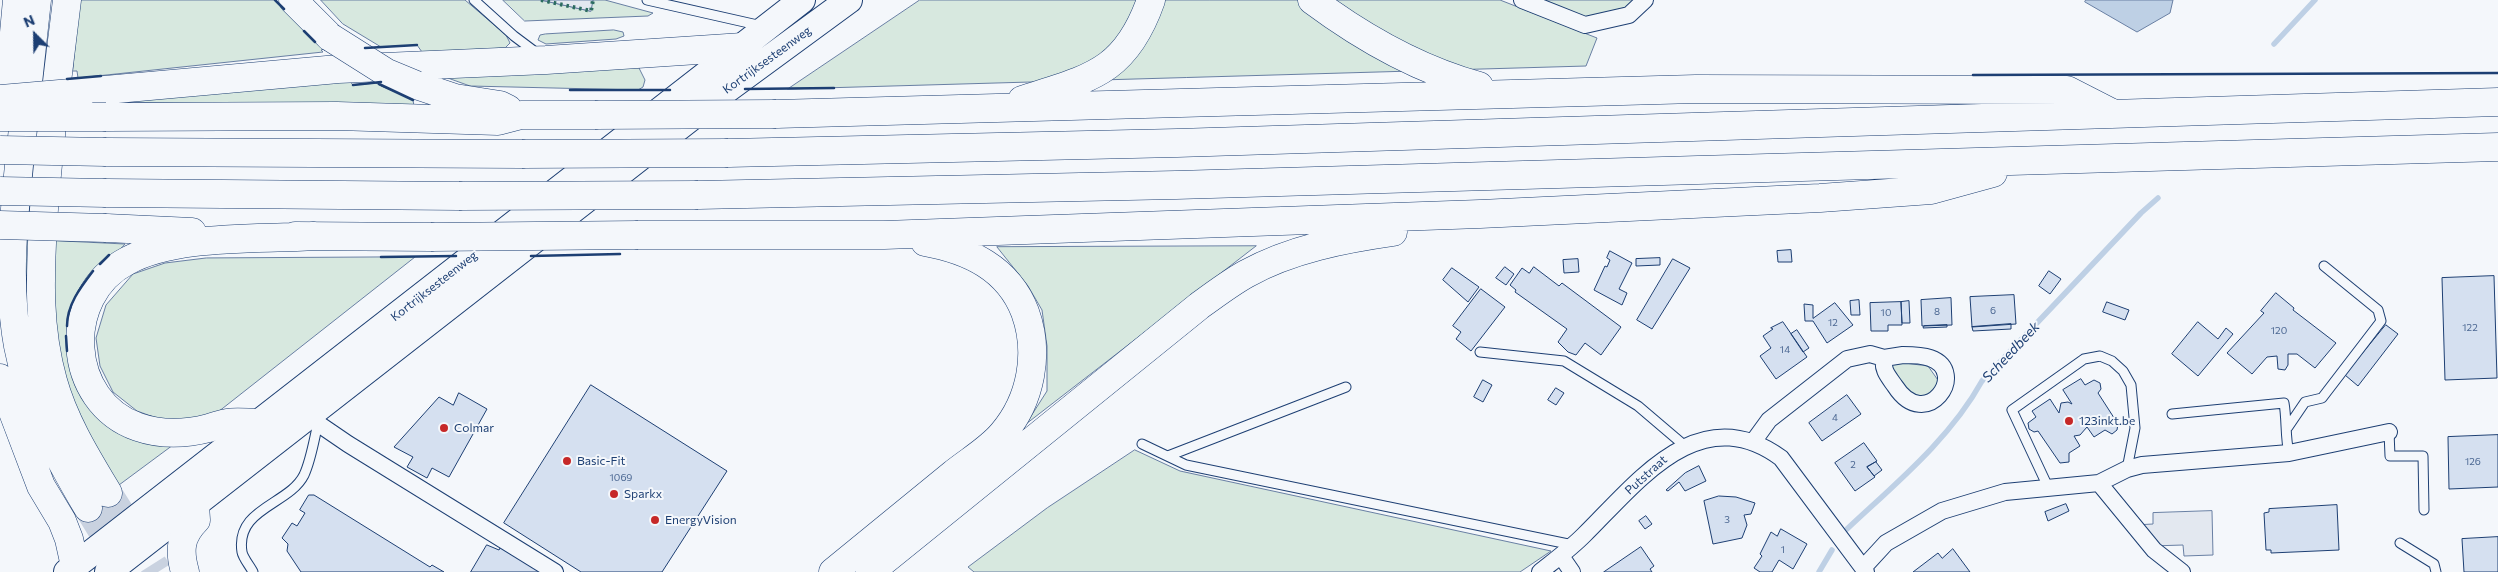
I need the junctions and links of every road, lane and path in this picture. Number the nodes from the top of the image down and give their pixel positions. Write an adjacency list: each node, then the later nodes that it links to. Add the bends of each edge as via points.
1 (18, 0): 26 (highway)
2 (37, 0): 3 (highway, via 12,245 12,291 18,346 43,426 98,501 53,382 40,290 46,172)
3 (67, 0)
4 (293, 0): 21 (highway, bridge, via 330,37 380,69 455,98 500,105)
5 (474, 0): 15 (lane)
6 (647, 0): 13 (lane)
7 (802, 0): 13 (main road, Kortrijksesteenweg)
8 (849, 0): 38 (main road, Kortrijksesteenweg, via 729,88)
9 (1151, 0): 19 (highway, via 1140,29 1126,50 1104,70)
10 (1312, 0): 16 (highway, via 1415,64 1445,77)
11 (1522, 0): 12 (street, via 1585,25 1629,15)
12 (1645, 0)
13 (768, 27): 14 (main road, Kortrijksesteenweg)
14 (743, 47): 15 (highway); 39 (main road, Kortrijksesteenweg)
15 (546, 60): 17 (highway, bridge, via 338,68)
16 (1504, 93): 19 (highway); 20 (highway, via 1696,89 2067,90)
17 (0, 99)
18 (2498, 102): 20 (highway)
19 (992, 109): 21 (highway, bridge)
20 (2114, 114): 24 (highway, bridge, via 1187,143 728,153)
21 (521, 115): 22 (highway, bridge, via 498,121 337,116)
22 (0, 117)
23 (2498, 147): 25 (highway)
24 (0, 150)
25 (2036, 161): 27 (highway, bridge, via 698,195); 28 (highway, via 1931,190)
26 (0, 165)
27 (0, 191)
28 (1480, 214): 30 (highway); 64 (highway, via 1440,226 1351,238 1298,252 1247,273 1199,306)
29 (0, 225): 31 (highway, bridge)
30 (884, 235): 31 (highway, bridge); 63 (highway, via 946,246 973,255 990,266 1008,283 1022,304 1030,325 1032,366 1028,386 1003,434)
31 (314, 236): 39 (highway, via 246,238 160,248 126,261 106,277 81,319 81,354 85,374 97,396 114,414 137,427 162,433 186,433 228,422)
32 (2324, 266): 40 (lane, via 2378,310 2381,321 2322,398 2306,402)
33 (1480, 352): 45 (lane, via 1564,361 1638,406)
34 (1884, 358): 43 (street, via 1870,354 1847,359 1769,420)
35 (0, 378): 50 (highway)
36 (1346, 387): 47 (lane)
37 (2172, 414): 40 (lane, via 2284,403)
38 (313, 420): 52 (main road, Kortrijksesteenweg); 61 (lane, via 304,476 250,520 243,538 242,553); 62 (street)
39 (258, 423): 57 (main road, Kortrijksesteenweg)
40 (2288, 427): 46 (lane, via 2286,441)
41 (0, 432): 50 (highway, via 27,474)
42 (2389, 432): 46 (street); 53 (lane, via 2390,456 2423,456)
43 (1753, 442): 45 (street, Putstraat, via 1720,439); 58 (street, Putstraat, via 1781,458)
44 (1142, 444): 47 (lane)
45 (1685, 446): 55 (street, Putstraat, via 1657,464)
46 (2289, 453): 48 (street, via 2142,465)
47 (1168, 456): 55 (lane, via 1186,465)
48 (2127, 469): 49 (street); 51 (lane, via 2135,428 2131,385 2112,360 2100,356 2084,359 2012,410)
49 (2099, 483): 51 (street); 67 (street, via 2154,550)
50 (41, 486): 57 (highway, via 69,539)
51 (2048, 487): 58 (street, via 2005,492 1942,511 1886,543)
52 (195, 505): 59 (main road, Kortrijksesteenweg); 60 (highway, via 196,520 188,528 181,547)
53 (2424, 510)
54 (2400, 543): 68 (lane, via 2434,564)
55 (1574, 545): 56 (street, Putstraat)
56 (1561, 556): 65 (street, Putstraat); 66 (street)
57 (71, 569)
58 (1864, 570)
59 (108, 572)
60 (185, 572)
61 (253, 572)
62 (555, 572)
63 (833, 572)
64 (870, 572)
65 (1540, 572)
66 (1572, 572)
67 (2182, 572)
68 (2436, 572)

